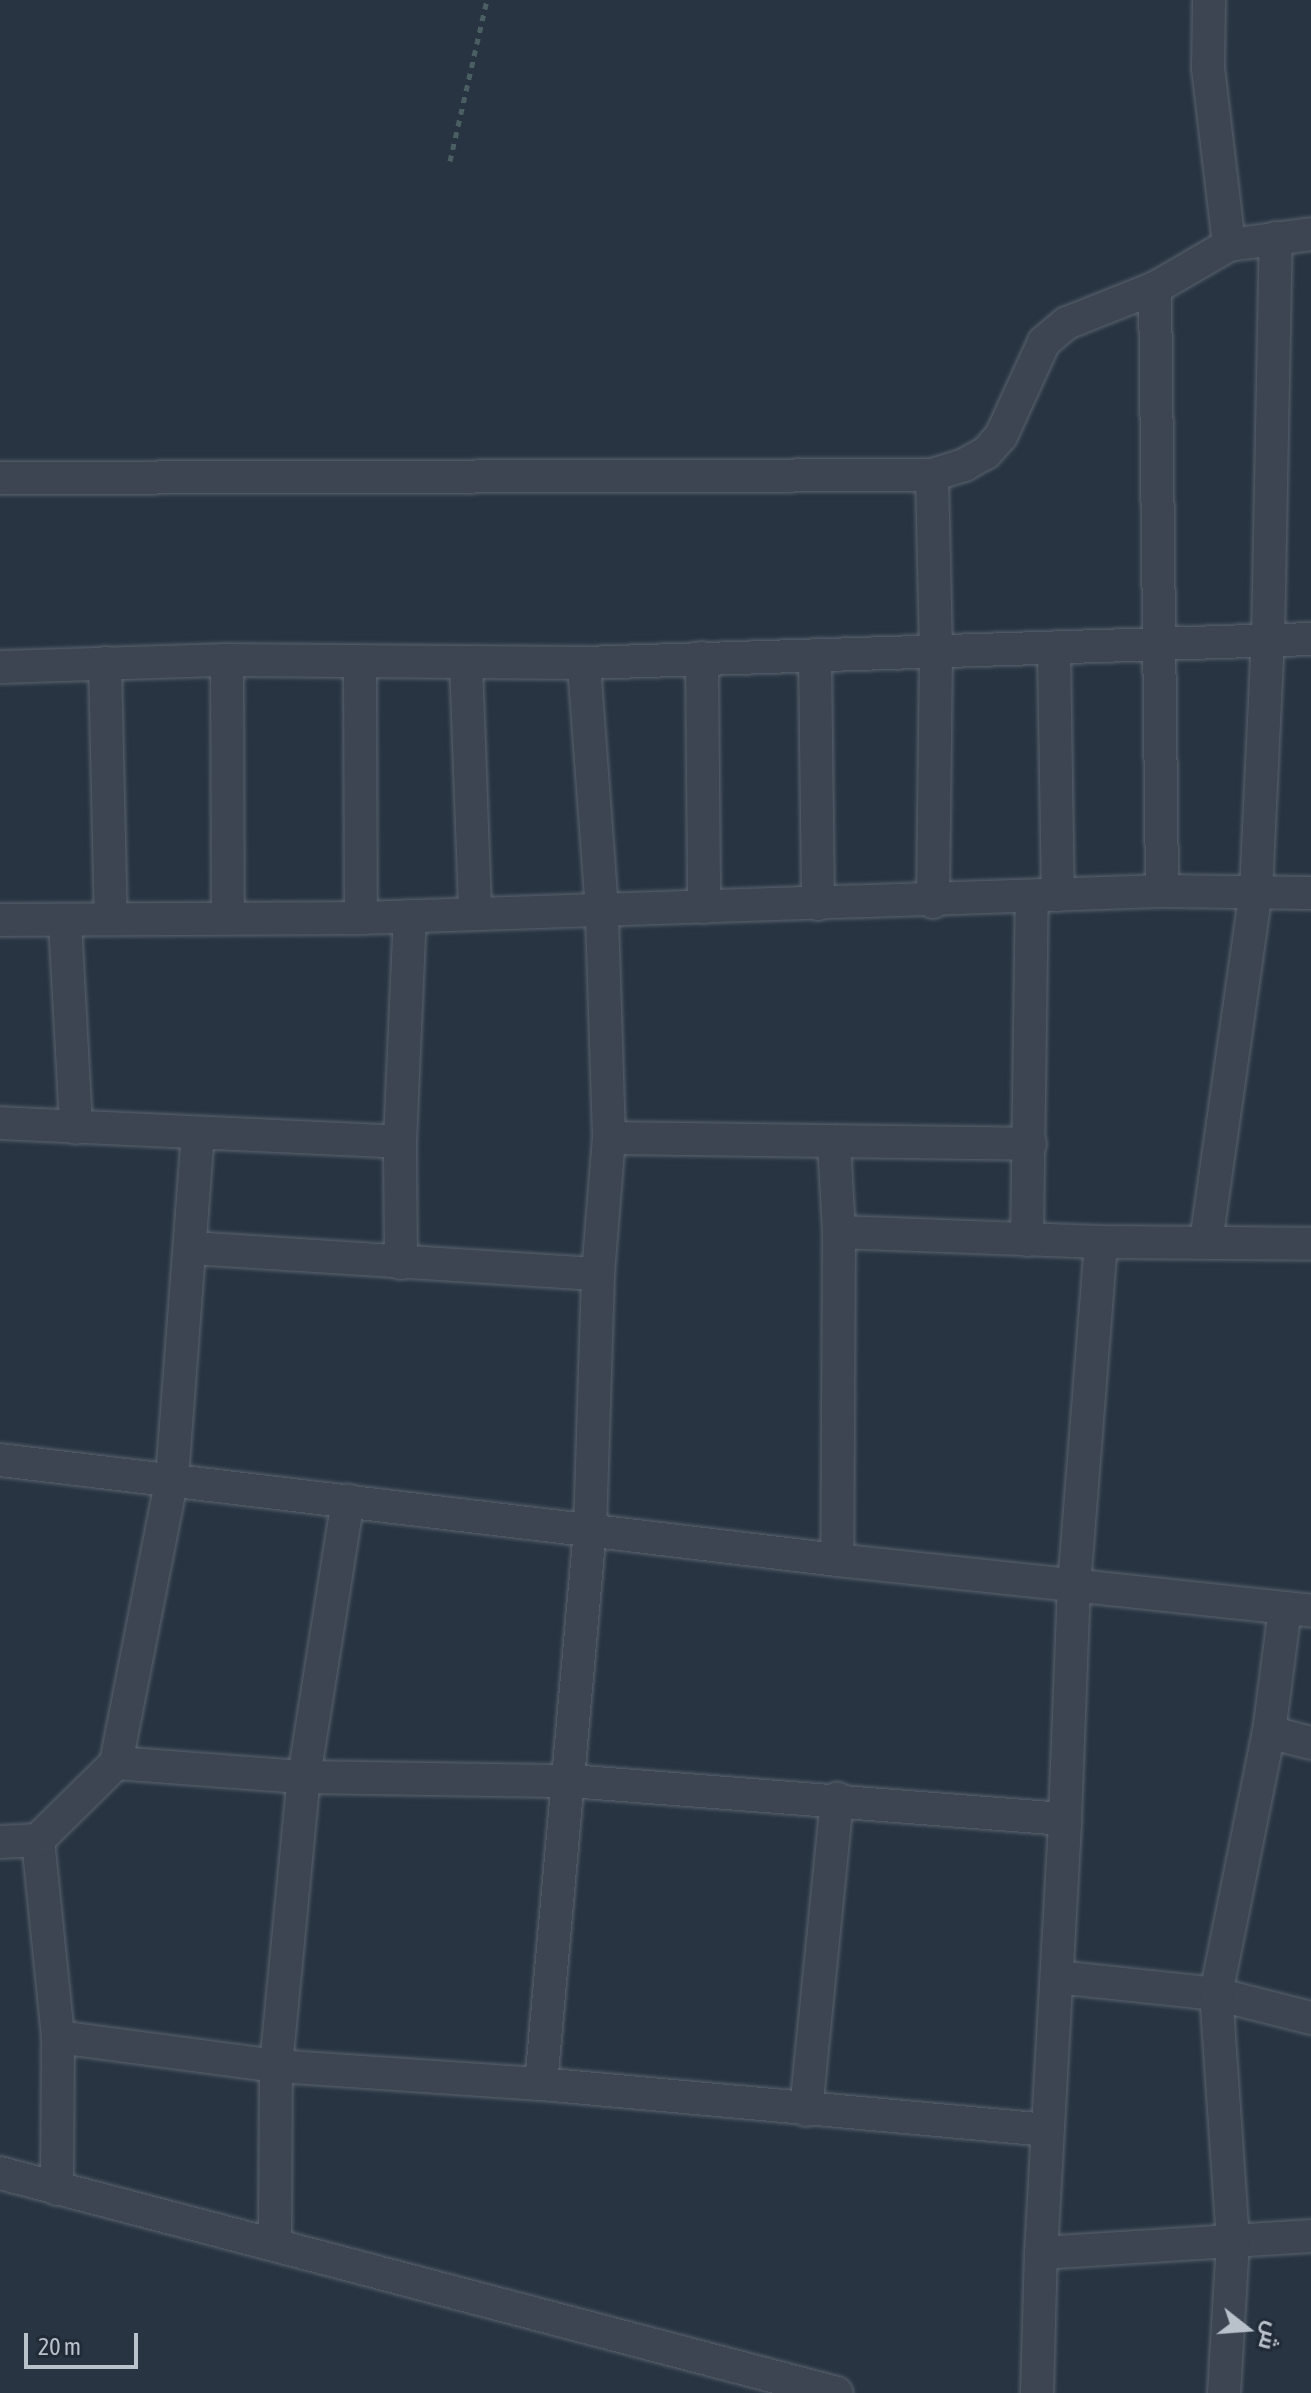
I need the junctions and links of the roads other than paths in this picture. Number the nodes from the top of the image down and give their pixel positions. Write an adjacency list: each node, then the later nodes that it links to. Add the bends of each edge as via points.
1 (1209, 0): 4 (street, via 1208,68)
2 (1311, 234): 3 (street)
3 (1276, 238): 4 (street); 9 (street)
4 (1229, 245): 5 (street)
5 (1155, 288): 6 (street, via 1056,330 1044,342 1001,436 986,453); 10 (street)
6 (932, 475): 7 (street); 12 (street)
7 (0, 478)
8 (1311, 639): 9 (street)
9 (1268, 641): 10 (street); 22 (street)
10 (1161, 646): 11 (street); 21 (street)
11 (1054, 649): 12 (street); 24 (street)
12 (936, 652): 13 (street); 25 (street)
13 (815, 655): 14 (street); 26 (street)
14 (702, 658): 19 (street); 27 (street)
15 (227, 660): 16 (street); 17 (street); 31 (street)
16 (360, 662): 18 (street); 33 (street)
17 (105, 663): 20 (street); 32 (street)
18 (466, 663): 19 (street); 29 (street)
19 (584, 663): 28 (street)
20 (0, 667)
21 (1162, 891): 22 (street); 24 (street)
22 (1256, 891): 23 (street); 46 (street)
23 (1311, 893)
24 (1045, 895): 25 (street); 42 (street)
25 (933, 902): 26 (street)
26 (818, 904): 27 (street)
27 (704, 907): 28 (street)
28 (602, 910): 29 (street); 39 (street)
29 (475, 914): 30 (street)
30 (410, 916): 33 (street); 40 (street)
31 (228, 917): 32 (street); 33 (street)
32 (111, 918): 35 (street)
33 (361, 918)
34 (0, 920): 35 (street)
35 (65, 922): 37 (street)
36 (0, 1123): 37 (street)
37 (76, 1128): 38 (street)
38 (198, 1135): 40 (street); 48 (street)
39 (609, 1138): 41 (street); 50 (street)
40 (400, 1142): 49 (street)
41 (834, 1143): 42 (street); 43 (street)
42 (1030, 1144): 44 (street)
43 (839, 1232): 44 (street); 55 (street)
44 (1027, 1240): 45 (street)
45 (1101, 1242): 46 (street); 56 (street)
46 (1206, 1242): 47 (street)
47 (1311, 1244)
48 (192, 1248): 49 (street); 52 (street)
49 (401, 1263): 50 (street)
50 (598, 1274): 54 (street)
51 (0, 1460): 52 (street)
52 (172, 1478): 53 (street); 60 (street)
53 (348, 1500): 54 (street); 61 (street)
54 (590, 1530): 55 (street); 62 (street)
55 (837, 1560): 56 (street)
56 (1074, 1586): 57 (street); 64 (street)
57 (1298, 1610): 58 (street)
58 (1269, 1732): 59 (street); 68 (street)
59 (1311, 1743)
60 (116, 1763): 61 (street); 65 (street)
61 (304, 1777): 62 (street); 71 (street)
62 (570, 1781): 63 (street); 72 (street)
63 (837, 1799): 64 (street); 73 (street)
64 (1065, 1819): 67 (street)
65 (38, 1840): 66 (street); 70 (street)
66 (0, 1842)
67 (1057, 1977): 68 (street); 74 (street)
68 (1216, 1994): 69 (street); 78 (street)
69 (1311, 2018)
70 (58, 2037): 71 (street); 76 (street)
71 (276, 2066): 72 (street); 79 (street)
72 (541, 2084): 73 (street)
73 (806, 2110): 74 (street)
74 (1047, 2130): 80 (street)
75 (0, 2173): 76 (street)
76 (57, 2189): 79 (street)
77 (1311, 2236): 78 (street)
78 (1233, 2241): 80 (street); 83 (street)
79 (275, 2242): 81 (street)
80 (1041, 2253): 82 (street)
81 (837, 2393)
82 (1037, 2393)
83 (1224, 2393)

